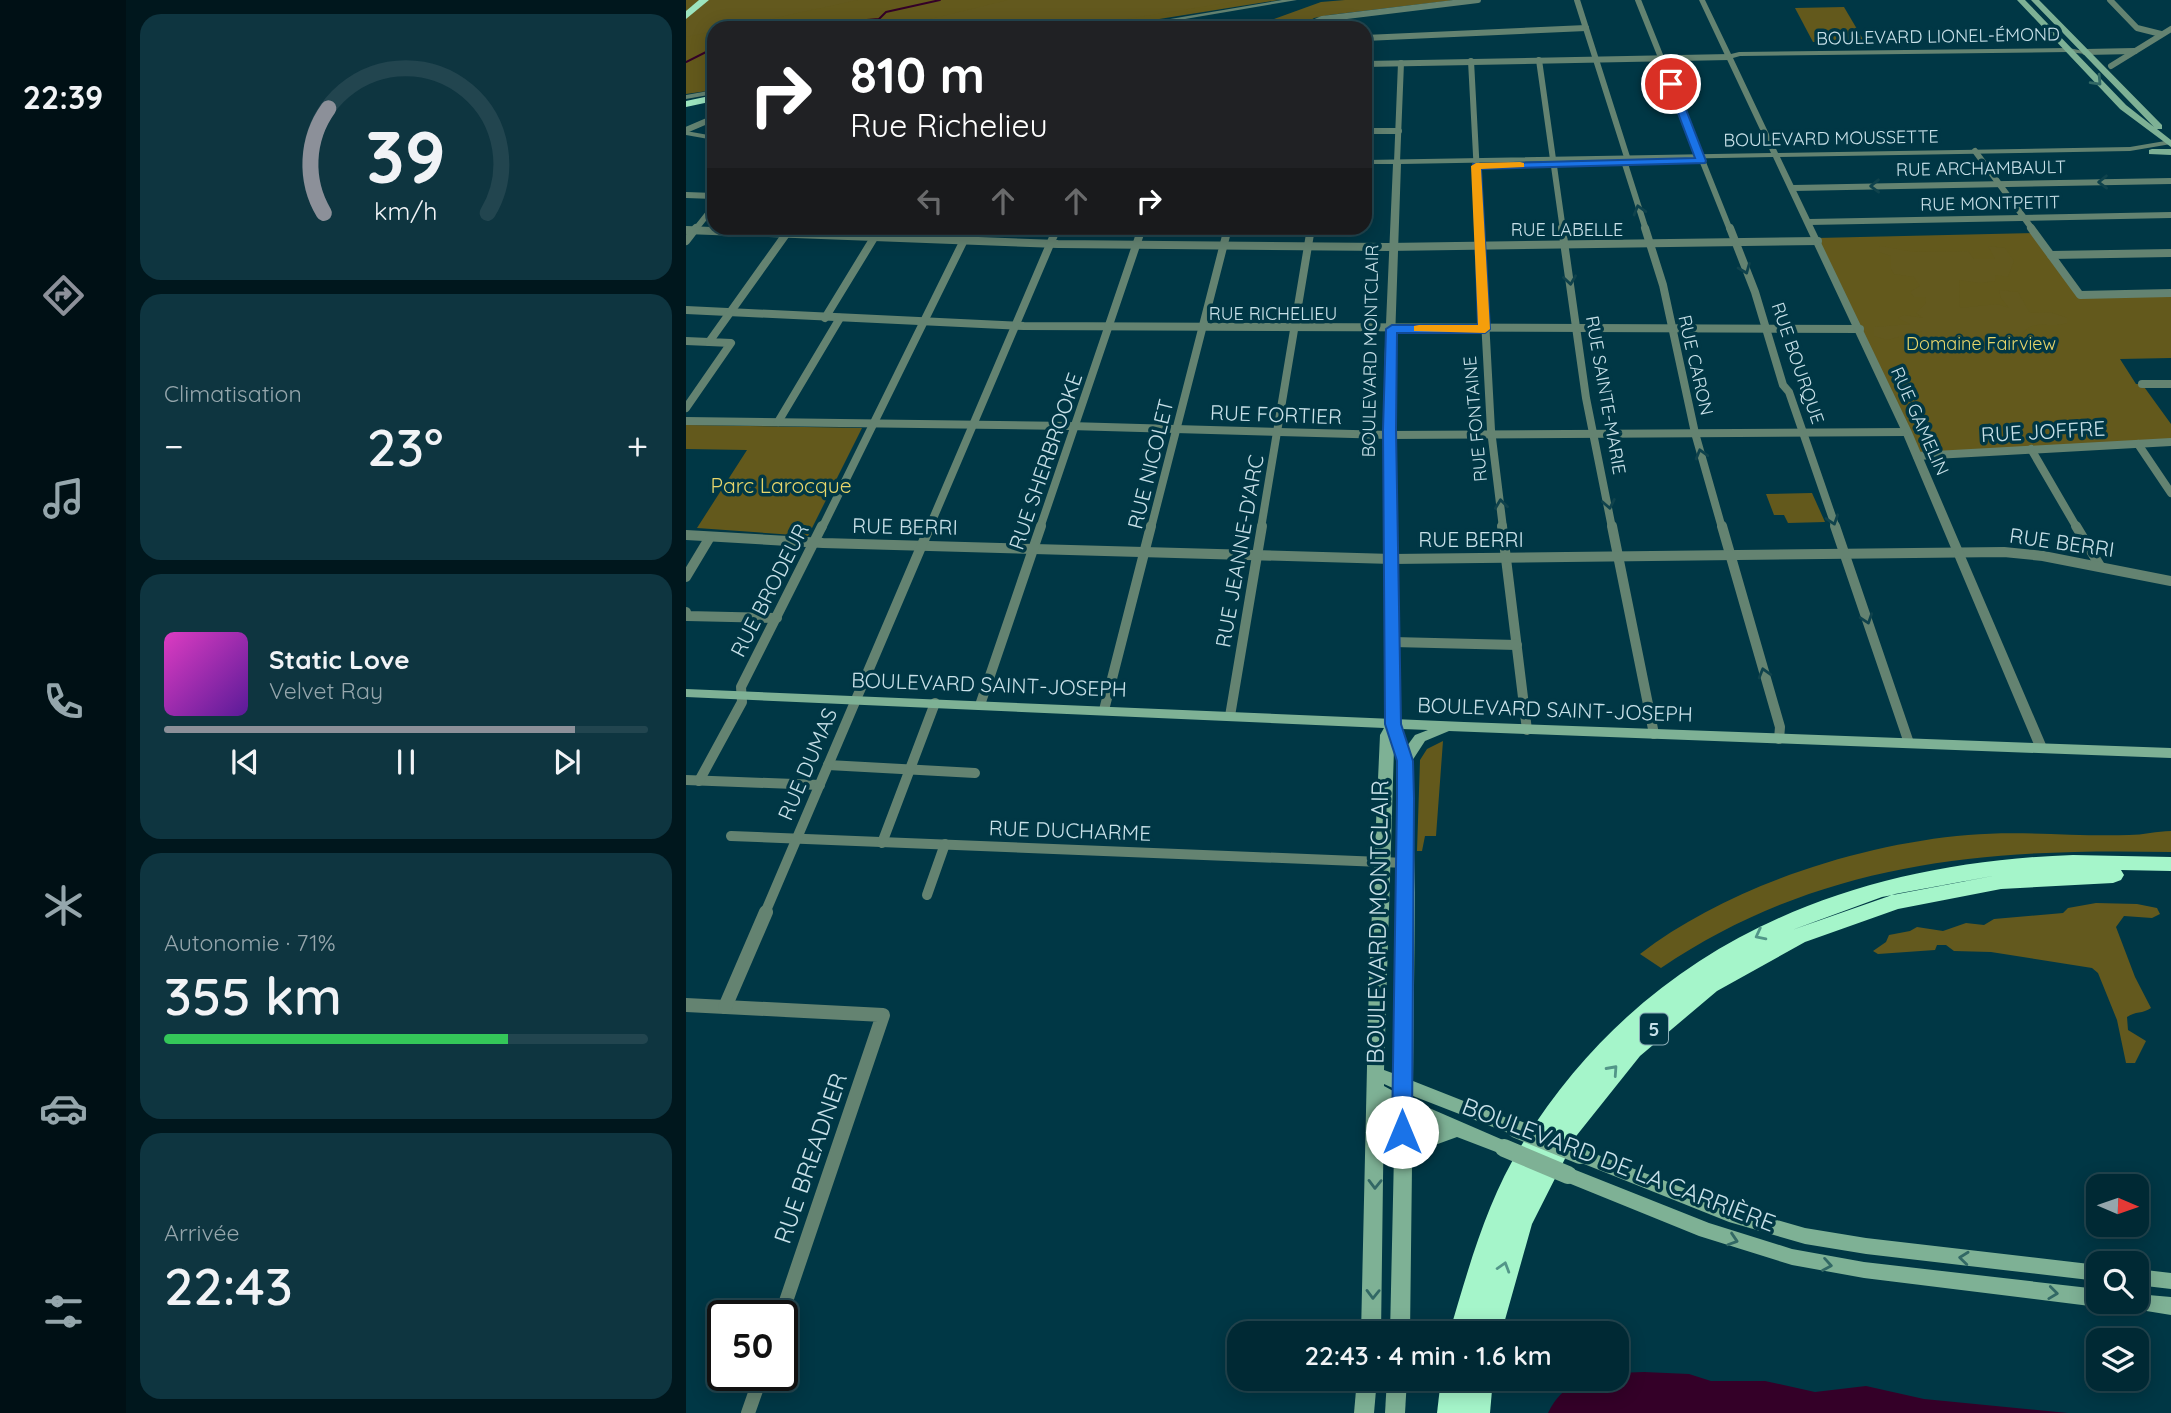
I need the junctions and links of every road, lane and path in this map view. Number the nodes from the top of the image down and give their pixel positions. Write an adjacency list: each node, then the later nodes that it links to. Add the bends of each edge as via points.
1 (693, 0): 11 (highway)
2 (704, 0): 12 (highway)
3 (1294, 0): 13 (street)
4 (1478, 0): 14 (street)
5 (1577, 0): 15 (street, RUE CARON)
6 (1638, 0): 23 (street, RUE BOURQUE)
7 (1702, 0): 22 (street, RUE GAMELIN)
8 (2021, 0): 20 (main road)
9 (2035, 0): 21 (main road)
10 (2110, 0): 17 (street, via 2137,27)
11 (686, 6)
12 (686, 16)
13 (1164, 21)
14 (1317, 21)
15 (1586, 28): 18 (street); 24 (street, RUE CARON)
16 (2171, 29): 17 (street)
17 (2161, 34): 19 (street)
18 (1372, 38)
19 (2136, 51): 21 (street); 29 (street)
20 (2071, 52): 21 (street, BOULEVARD LIONEL-ÉMOND); 22 (street, BOULEVARD LIONEL-ÉMOND); 40 (main road, one-way to 40, via 2123,107)
21 (2085, 52): 40 (main road)
22 (1730, 57): 23 (street, BOULEVARD LIONEL-ÉMOND); 43 (street, RUE GAMELIN)
23 (1661, 58): 24 (street, BOULEVARD LIONEL-ÉMOND); 44 (street, RUE BOURQUE)
24 (1596, 59): 25 (street, BOULEVARD LIONEL-ÉMOND); 45 (street, RUE CARON)
25 (1539, 60): 26 (street, BOULEVARD LIONEL-ÉMOND); 46 (street, RUE SAINTE-MARIE)
26 (1471, 61): 27 (street, BOULEVARD LIONEL-ÉMOND); 47 (street, RUE FONTAINE)
27 (1401, 63): 28 (street, BOULEVARD LIONEL-ÉMOND); 37 (street, BOULEVARD MONTCLAIR)
28 (1372, 64)
29 (2111, 66)
30 (707, 96): 31 (street)
31 (686, 97)
32 (707, 97): 33 (highway)
33 (686, 104)
34 (707, 122): 35 (street)
35 (688, 131): 38 (street); 39 (street)
36 (1372, 131): 37 (street)
37 (1399, 131): 48 (street, BOULEVARD MONTCLAIR)
38 (707, 132)
39 (707, 136)
40 (2170, 141): 41 (main road); 42 (street, BOULEVARD MOUSSETTE, via 2130,149)
41 (2152, 152): 42 (street, BOULEVARD MOUSSETTE)
42 (1977, 153): 43 (street, BOULEVARD MOUSSETTE); 51 (street)
43 (1778, 156): 44 (street, BOULEVARD MOUSSETTE); 52 (street, RUE GAMELIN)
44 (1700, 158): 45 (street, BOULEVARD MOUSSETTE); 71 (street, RUE BOURQUE)
45 (1626, 160): 46 (street, BOULEVARD MOUSSETTE); 76 (street, RUE CARON, one-way to 45)
46 (1553, 161): 47 (street, BOULEVARD MOUSSETTE); 79 (street, RUE SAINTE-MARIE)
47 (1476, 163): 48 (street, BOULEVARD MOUSSETTE); 75 (street, RUE FONTAINE)
48 (1396, 164): 49 (street, BOULEVARD MOUSSETTE); 78 (street, BOULEVARD MONTCLAIR)
49 (1372, 165)
50 (2171, 181): 51 (street, RUE ARCHAMBAULT, one-way to 51)
51 (1999, 184): 52 (street, RUE ARCHAMBAULT, one-way to 52); 57 (street)
52 (1793, 188): 58 (street, RUE GAMELIN)
53 (686, 195): 54 (street)
54 (707, 196)
55 (707, 213): 59 (street)
56 (2171, 215): 57 (street, RUE MONTPETIT)
57 (2024, 218): 58 (street, RUE MONTPETIT); 81 (street)
58 (1809, 222): 69 (street, RUE GAMELIN)
59 (690, 230): 68 (street)
60 (785, 235): 84 (street)
61 (845, 235): 67 (street, RUE LABELLE)
62 (966, 235): 70 (street, RUE BRODEUR)
63 (1055, 235): 72 (street, RUE DUMAS)
64 (1140, 235): 73 (street, RUE SHERBROOKE)
65 (1226, 235): 74 (street, RUE NICOLET)
66 (1310, 235): 77 (street, RUE JEANNE-D'ARC)
67 (873, 237): 70 (street, RUE LABELLE); 85 (street)
68 (686, 241)
69 (1818, 241): 71 (street, RUE LABELLE); 97 (street, RUE GAMELIN)
70 (963, 242): 72 (street, RUE LABELLE); 87 (street, RUE BRODEUR)
71 (1735, 243): 76 (street, RUE LABELLE); 96 (street, RUE BOURQUE, one-way to 96)
72 (1051, 244): 73 (street, RUE LABELLE); 88 (street, RUE DUMAS)
73 (1137, 245): 74 (street, RUE LABELLE); 89 (street, RUE SHERBROOKE)
74 (1223, 245): 77 (street, RUE LABELLE); 90 (street, RUE NICOLET)
75 (1480, 245): 78 (street, RUE LABELLE); 79 (street, RUE LABELLE); 93 (street, RUE FONTAINE)
76 (1649, 245): 79 (street, RUE LABELLE); 95 (street, RUE CARON)
77 (1308, 246): 78 (street, RUE LABELLE); 91 (street, RUE JEANNE-D'ARC)
78 (1395, 246): 92 (street, BOULEVARD MONTCLAIR)
79 (1566, 246): 94 (street, RUE SAINTE-MARIE, one-way to 94)
80 (2171, 253): 81 (street)
81 (2051, 256): 82 (street, via 2080,295)
82 (2171, 293)
83 (686, 310): 84 (street, RUE RICHELIEU)
84 (730, 312): 85 (street, RUE RICHELIEU); 99 (street)
85 (825, 318): 86 (street, RUE RICHELIEU)
86 (840, 318): 87 (street, RUE RICHELIEU); 106 (street)
87 (924, 322): 88 (street, RUE RICHELIEU); 107 (street, RUE BRODEUR)
88 (1016, 326): 89 (street, RUE RICHELIEU); 108 (street, RUE DUMAS)
89 (1109, 327): 90 (street, RUE RICHELIEU); 109 (street, RUE SHERBROOKE)
90 (1202, 328): 91 (street, RUE RICHELIEU); 110 (street, RUE NICOLET)
91 (1295, 328): 92 (street, RUE RICHELIEU); 111 (street, RUE JEANNE-D'ARC)
92 (1392, 329): 93 (street, RUE RICHELIEU); 117 (street, BOULEVARD MONTCLAIR)
93 (1485, 329): 94 (street, RUE RICHELIEU); 116 (street, RUE FONTAINE)
94 (1577, 329): 95 (street, RUE RICHELIEU); 114 (street, RUE SAINTE-MARIE)
95 (1671, 329): 96 (street, RUE RICHELIEU); 115 (street, RUE CARON)
96 (1766, 329): 97 (street, RUE RICHELIEU); 112 (street, RUE BOURQUE)
97 (1860, 329): 113 (street, RUE GAMELIN)
98 (686, 341): 99 (street)
99 (709, 342): 103 (street, via 731,343)
100 (2143, 384): 101 (street)
101 (2171, 384)
102 (686, 391): 103 (street)
103 (697, 392): 104 (street)
104 (686, 408)
105 (686, 421): 106 (street, RUE FORTIER)
106 (778, 422): 107 (street, RUE FORTIER)
107 (876, 423): 108 (street, RUE FORTIER); 125 (street, RUE BRODEUR)
108 (974, 424): 109 (street, RUE FORTIER); 126 (street, RUE DUMAS)
109 (1076, 426): 110 (street, RUE FORTIER); 127 (street, RUE SHERBROOKE)
110 (1177, 429): 111 (street, RUE FORTIER); 128 (street, RUE NICOLET)
111 (1278, 431): 117 (street, RUE FORTIER); 130 (street, RUE JEANNE-D'ARC)
112 (1803, 432): 113 (street, RUE FORTIER); 115 (street, RUE FORTIER); 131 (street, RUE BOURQUE, one-way to 131)
113 (1907, 432): 121 (street, RUE GAMELIN)
114 (1594, 433): 115 (street, RUE FORTIER); 116 (street, RUE FORTIER); 133 (street, RUE SAINTE-MARIE, one-way to 133)
115 (1695, 433): 132 (street, RUE CARON, one-way to 115)
116 (1492, 434): 117 (street, RUE FORTIER); 134 (street, RUE FONTAINE, one-way to 116)
117 (1390, 435): 135 (street, BOULEVARD MONTCLAIR)
118 (2171, 442): 119 (street, RUE JOFFRE)
119 (2138, 444): 120 (street, RUE JOFFRE); 122 (street)
120 (2031, 449): 121 (street, RUE JOFFRE); 136 (street)
121 (1917, 456): 129 (street, RUE GAMELIN)
122 (2171, 493)
123 (686, 535): 124 (street, RUE BERRI)
124 (710, 537): 125 (street, RUE BERRI); 137 (street)
125 (815, 543): 126 (street, RUE BERRI); 140 (street, RUE BRODEUR)
126 (921, 545): 127 (street, RUE BERRI); 145 (street, RUE DUMAS)
127 (1034, 548): 128 (street, RUE BERRI); 147 (street, RUE SHERBROOKE)
128 (1145, 552): 130 (street, RUE BERRI); 148 (street, RUE NICOLET)
129 (1959, 553): 131 (street, RUE BERRI); 136 (street, RUE BERRI, via 2018,553); 156 (street, RUE GAMELIN)
130 (1256, 554): 135 (street, RUE BERRI); 149 (street, RUE JEANNE-D'ARC)
131 (1845, 555): 132 (street, RUE BERRI); 155 (street, RUE BOURQUE, one-way to 155)
132 (1731, 556): 133 (street, RUE BERRI); 154 (street, RUE CARON, one-way to 132, via 1780,727)
133 (1619, 557): 134 (street, RUE BERRI); 153 (street, RUE SAINTE-MARIE)
134 (1507, 558): 135 (street, RUE BERRI); 142 (street, RUE FONTAINE)
135 (1392, 559): 141 (street, BOULEVARD MONTCLAIR)
136 (2100, 566): 138 (street, RUE BERRI)
137 (686, 577)
138 (2171, 581)
139 (686, 612): 140 (street, via 687,616)
140 (777, 618): 144 (street, RUE BRODEUR, via 741,687)
141 (1393, 642): 142 (street); 150 (street, BOULEVARD MONTCLAIR)
142 (1517, 645): 152 (street, RUE FONTAINE)
143 (686, 693): 144 (main road, BOULEVARD SAINT-JOSEPH)
144 (742, 695): 145 (main road, BOULEVARD SAINT-JOSEPH); 163 (street, RUE BRODEUR)
145 (855, 700): 146 (main road, BOULEVARD SAINT-JOSEPH); 159 (street, RUE DUMAS)
146 (935, 703): 147 (main road, BOULEVARD SAINT-JOSEPH); 160 (street)
147 (980, 705): 148 (main road, BOULEVARD SAINT-JOSEPH)
148 (1104, 710): 149 (main road, BOULEVARD SAINT-JOSEPH)
149 (1230, 716): 150 (main road, BOULEVARD SAINT-JOSEPH)
150 (1393, 724): 151 (main road, BOULEVARD SAINT-JOSEPH); 158 (main road, BOULEVARD MONTCLAIR); 169 (main road, BOULEVARD MONTCLAIR, via 1387,735)
151 (1464, 727): 152 (main road, BOULEVARD SAINT-JOSEPH); 158 (main road, via 1420,738)
152 (1527, 730): 153 (main road, BOULEVARD SAINT-JOSEPH)
153 (1654, 734): 154 (main road, BOULEVARD SAINT-JOSEPH)
154 (1779, 738): 155 (main road, BOULEVARD SAINT-JOSEPH)
155 (1909, 743): 156 (main road, BOULEVARD SAINT-JOSEPH)
156 (2041, 747): 157 (main road, BOULEVARD SAINT-JOSEPH)
157 (2171, 752)
158 (1405, 761): 170 (main road, BOULEVARD MONTCLAIR)
159 (828, 765): 160 (street); 164 (street, RUE DUMAS)
160 (910, 769): 161 (street); 167 (street)
161 (975, 773)
162 (686, 780): 163 (street)
163 (699, 781): 164 (street)
164 (820, 785): 166 (street, RUE DUMAS)
165 (732, 836): 166 (street, RUE DUCHARME)
166 (796, 839): 167 (street, RUE DUCHARME); 175 (street, RUE DUMAS)
167 (882, 843): 168 (street, RUE DUCHARME)
168 (945, 844): 169 (street, RUE DUCHARME); 173 (street)
169 (1381, 862): 170 (street, RUE DUCHARME); 176 (main road, BOULEVARD MONTCLAIR)
170 (1406, 863): 177 (main road, BOULEVARD MONTCLAIR)
171 (2171, 864): 190 (highway, 5, one-way to 190, via 2024,865 1912,881 1800,916 1706,965 1619,1034 1552,1115 1495,1224)
172 (2171, 877): 191 (highway, 5, one-way to 172, via 1515,1233 1567,1129 1630,1052 1710,984 1808,931 1919,895 2027,879)
173 (928, 895)
174 (686, 1005): 175 (street)
175 (725, 1007): 185 (street, RUE BREADNER, via 883,1015)
176 (1377, 1082): 177 (main road, BOULEVARD DE LA CARRIÈRE); 178 (main road, BOULEVARD DE LA CARRIÈRE); 188 (main road, BOULEVARD MONTCLAIR, one-way to 188)
177 (1402, 1083): 178 (main road, BOULEVARD MONTCLAIR); 181 (main road, BOULEVARD DE LA CARRIÈRE, one-way to 177, bridge, via 1821,1239 1736,1216)
178 (1402, 1105): 179 (main road, BOULEVARD DE LA CARRIÈRE); 180 (main road, BOULEVARD MONTCLAIR)
179 (1457, 1129): 180 (main road, via 1429,1140); 184 (main road, BOULEVARD DE LA CARRIÈRE, one-way to 184, bridge, via 1692,1225 1799,1259)
180 (1402, 1164): 189 (main road, BOULEVARD MONTCLAIR)
181 (2086, 1272)
182 (2149, 1278): 183 (main road)
183 (2171, 1281)
184 (2086, 1297)
185 (786, 1300)
186 (2149, 1304): 187 (main road)
187 (2171, 1306)
188 (1371, 1321)
189 (1400, 1321)
190 (1465, 1321)
191 (1490, 1321)
192 (756, 1391): 197 (street)
193 (1366, 1391): 198 (main road)
194 (1396, 1391): 199 (main road)
195 (1454, 1391): 200 (highway)
196 (1478, 1391): 201 (highway)
197 (748, 1413)
198 (1364, 1413)
199 (1395, 1413)
200 (1451, 1413)
201 (1476, 1413)

